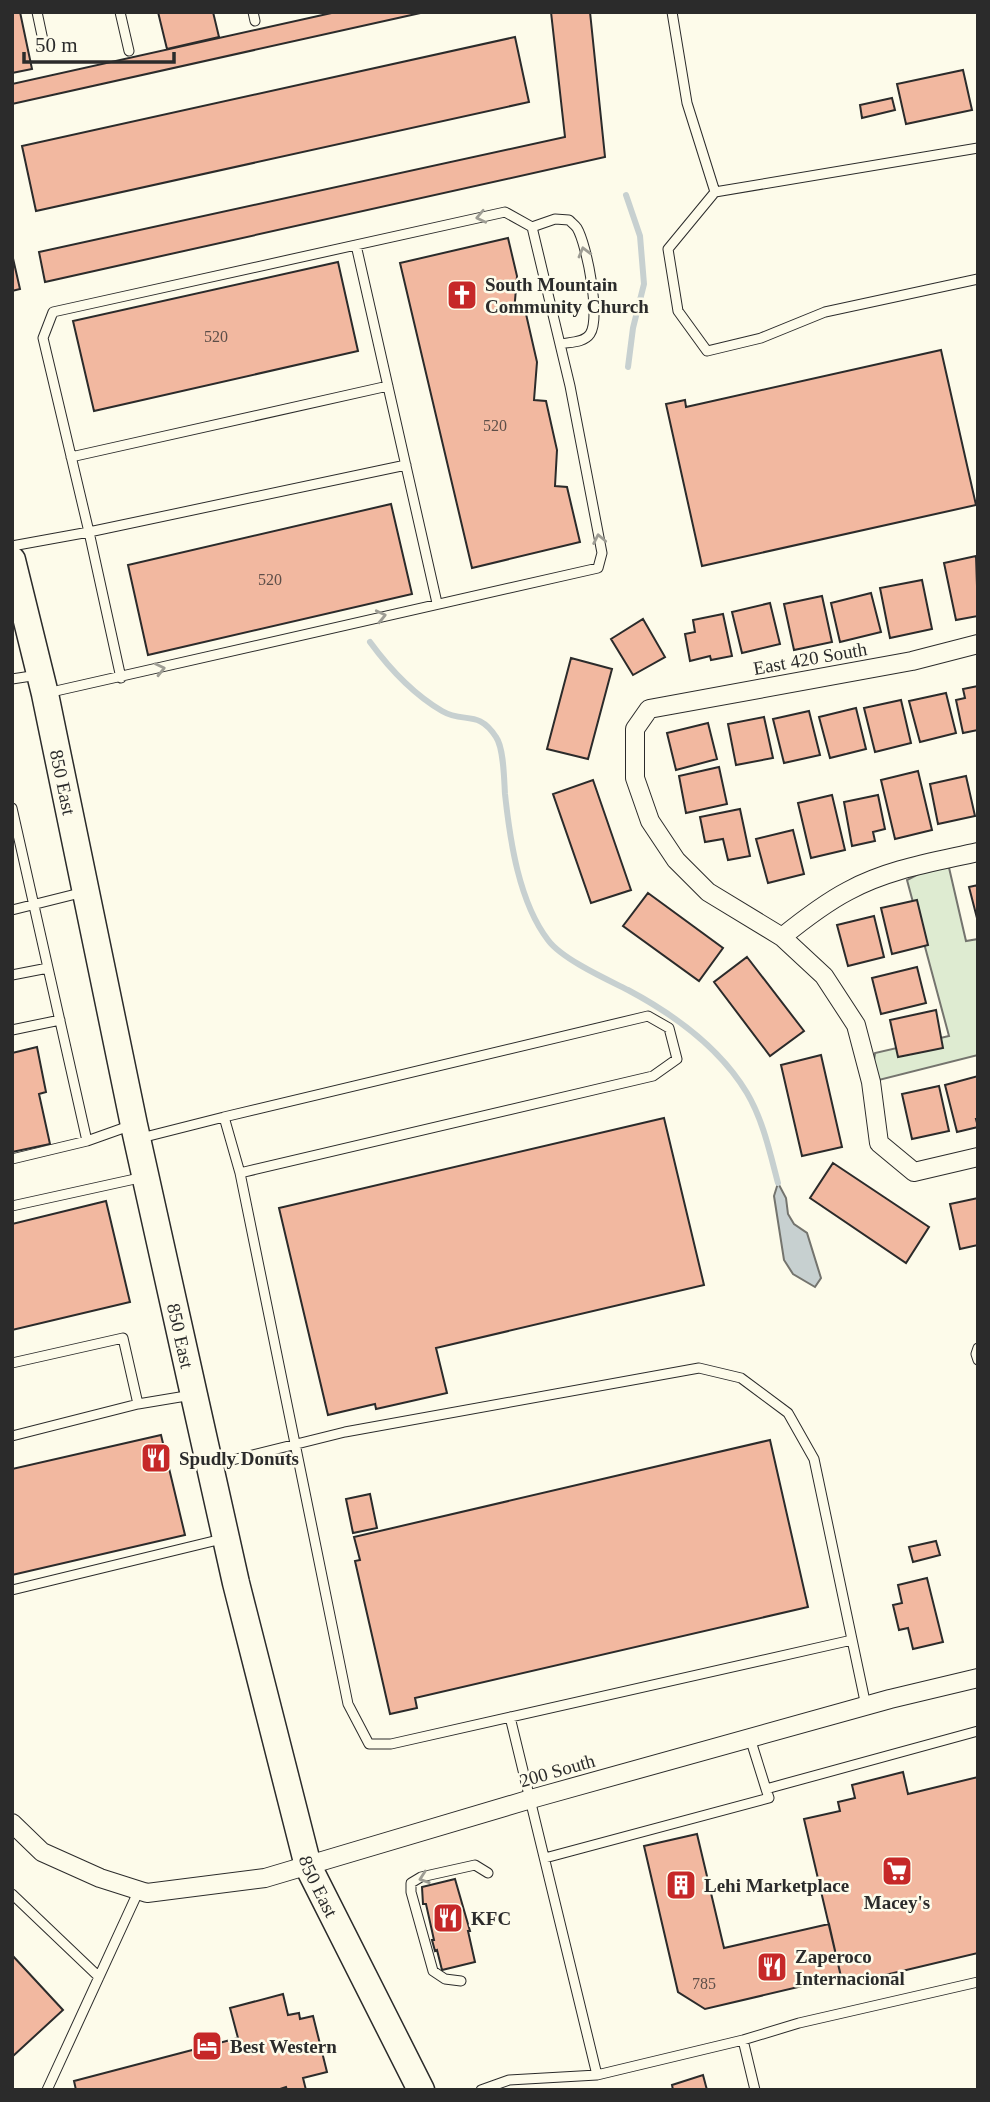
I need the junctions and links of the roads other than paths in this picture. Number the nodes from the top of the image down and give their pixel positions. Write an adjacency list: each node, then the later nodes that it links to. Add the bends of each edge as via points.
1 (37, 12): 4 (lane)
2 (120, 12): 5 (lane)
3 (672, 12): 7 (lane, via 687,103)
4 (44, 45)
5 (129, 51)
6 (978, 148): 7 (lane)
7 (715, 191): 10 (lane, via 668,249 678,312 706,351 761,338 825,312)
8 (532, 227): 9 (lane, one-way to 9, via 505,212); 11 (lane); 11 (lane, one-way to 8, via 581,340 591,332 596,316 586,254 577,228 569,220 555,219)
9 (356, 245): 12 (lane); 13 (lane, via 53,312 43,338)
10 (978, 279)
11 (560, 344): 18 (lane, one-way to 11, via 598,568 602,553)
12 (388, 386): 13 (lane); 14 (lane)
13 (71, 457): 15 (lane)
14 (406, 465): 15 (lane); 18 (lane)
15 (89, 532): 16 (lane); 20 (lane)
16 (12, 546)
17 (12, 560): 22 (main road, 850 East)
18 (437, 603): 20 (lane, one-way to 18)
19 (978, 644): 28 (street, East 420 South, via 912,661 649,709 635,729 635,778 650,821 676,860 708,892)
20 (121, 678): 22 (lane)
21 (12, 679): 22 (lane)
22 (42, 684): 25 (main road, 850 East)
23 (12, 808): 26 (lane)
24 (978, 852): 28 (street, via 897,871 849,890)
25 (86, 892): 26 (lane); 34 (main road, 850 East)
26 (34, 905): 27 (lane); 29 (lane)
27 (12, 910)
28 (782, 937): 36 (street, via 824,976 856,1025 871,1082 879,1143 914,1172)
29 (48, 968): 30 (lane); 31 (lane)
30 (12, 975)
31 (60, 1020): 32 (lane); 35 (lane)
32 (12, 1030)
33 (224, 1117): 34 (lane); 38 (lane); 38 (lane, via 648,1016 669,1028 677,1059 653,1076)
34 (136, 1132): 35 (lane); 39 (main road, 850 East)
35 (86, 1140): 37 (lane)
36 (978, 1157)
37 (12, 1159)
38 (240, 1173): 47 (lane)
39 (146, 1177): 40 (lane); 44 (main road, 850 East)
40 (12, 1206)
41 (978, 1348): 42 (lane)
42 (978, 1360)
43 (12, 1363): 45 (lane, via 123,1338)
44 (194, 1395): 45 (lane); 48 (main road, 850 East)
45 (138, 1404): 46 (lane)
46 (12, 1436)
47 (296, 1444): 48 (lane); 51 (lane, via 699,1368 741,1378 788,1413 814,1459); 54 (lane, via 348,1704 369,1745)
48 (211, 1466): 49 (main road, 850 East)
49 (227, 1538): 50 (lane); 61 (main road, 850 East)
50 (12, 1590)
51 (852, 1640): 53 (lane); 54 (lane)
52 (978, 1678): 53 (street, 200 South)
53 (866, 1706): 56 (street, 200 South)
54 (510, 1717): 58 (lane)
55 (978, 1731): 57 (lane)
56 (750, 1738): 57 (lane); 58 (street, 200 South)
57 (766, 1788): 60 (lane, via 769,1798)
58 (531, 1799): 60 (lane); 61 (street, 200 South)
59 (12, 1823): 63 (street, via 42,1852)
60 (545, 1858): 69 (lane)
61 (308, 1866): 63 (street, 200 South, via 265,1878); 71 (main road, 850 East)
62 (488, 1873): 66 (lane, one-way to 66, via 475,1866 415,1879 410,1888 433,1971)
63 (143, 1892): 65 (lane)
64 (12, 1894): 65 (lane)
65 (99, 1977): 70 (lane)
66 (461, 1981)
67 (978, 1982): 68 (lane)
68 (743, 2040): 69 (lane); 73 (lane)
69 (597, 2075): 72 (lane, via 509,2080)
70 (47, 2090)
71 (420, 2090)
72 (481, 2090)
73 (755, 2090)

